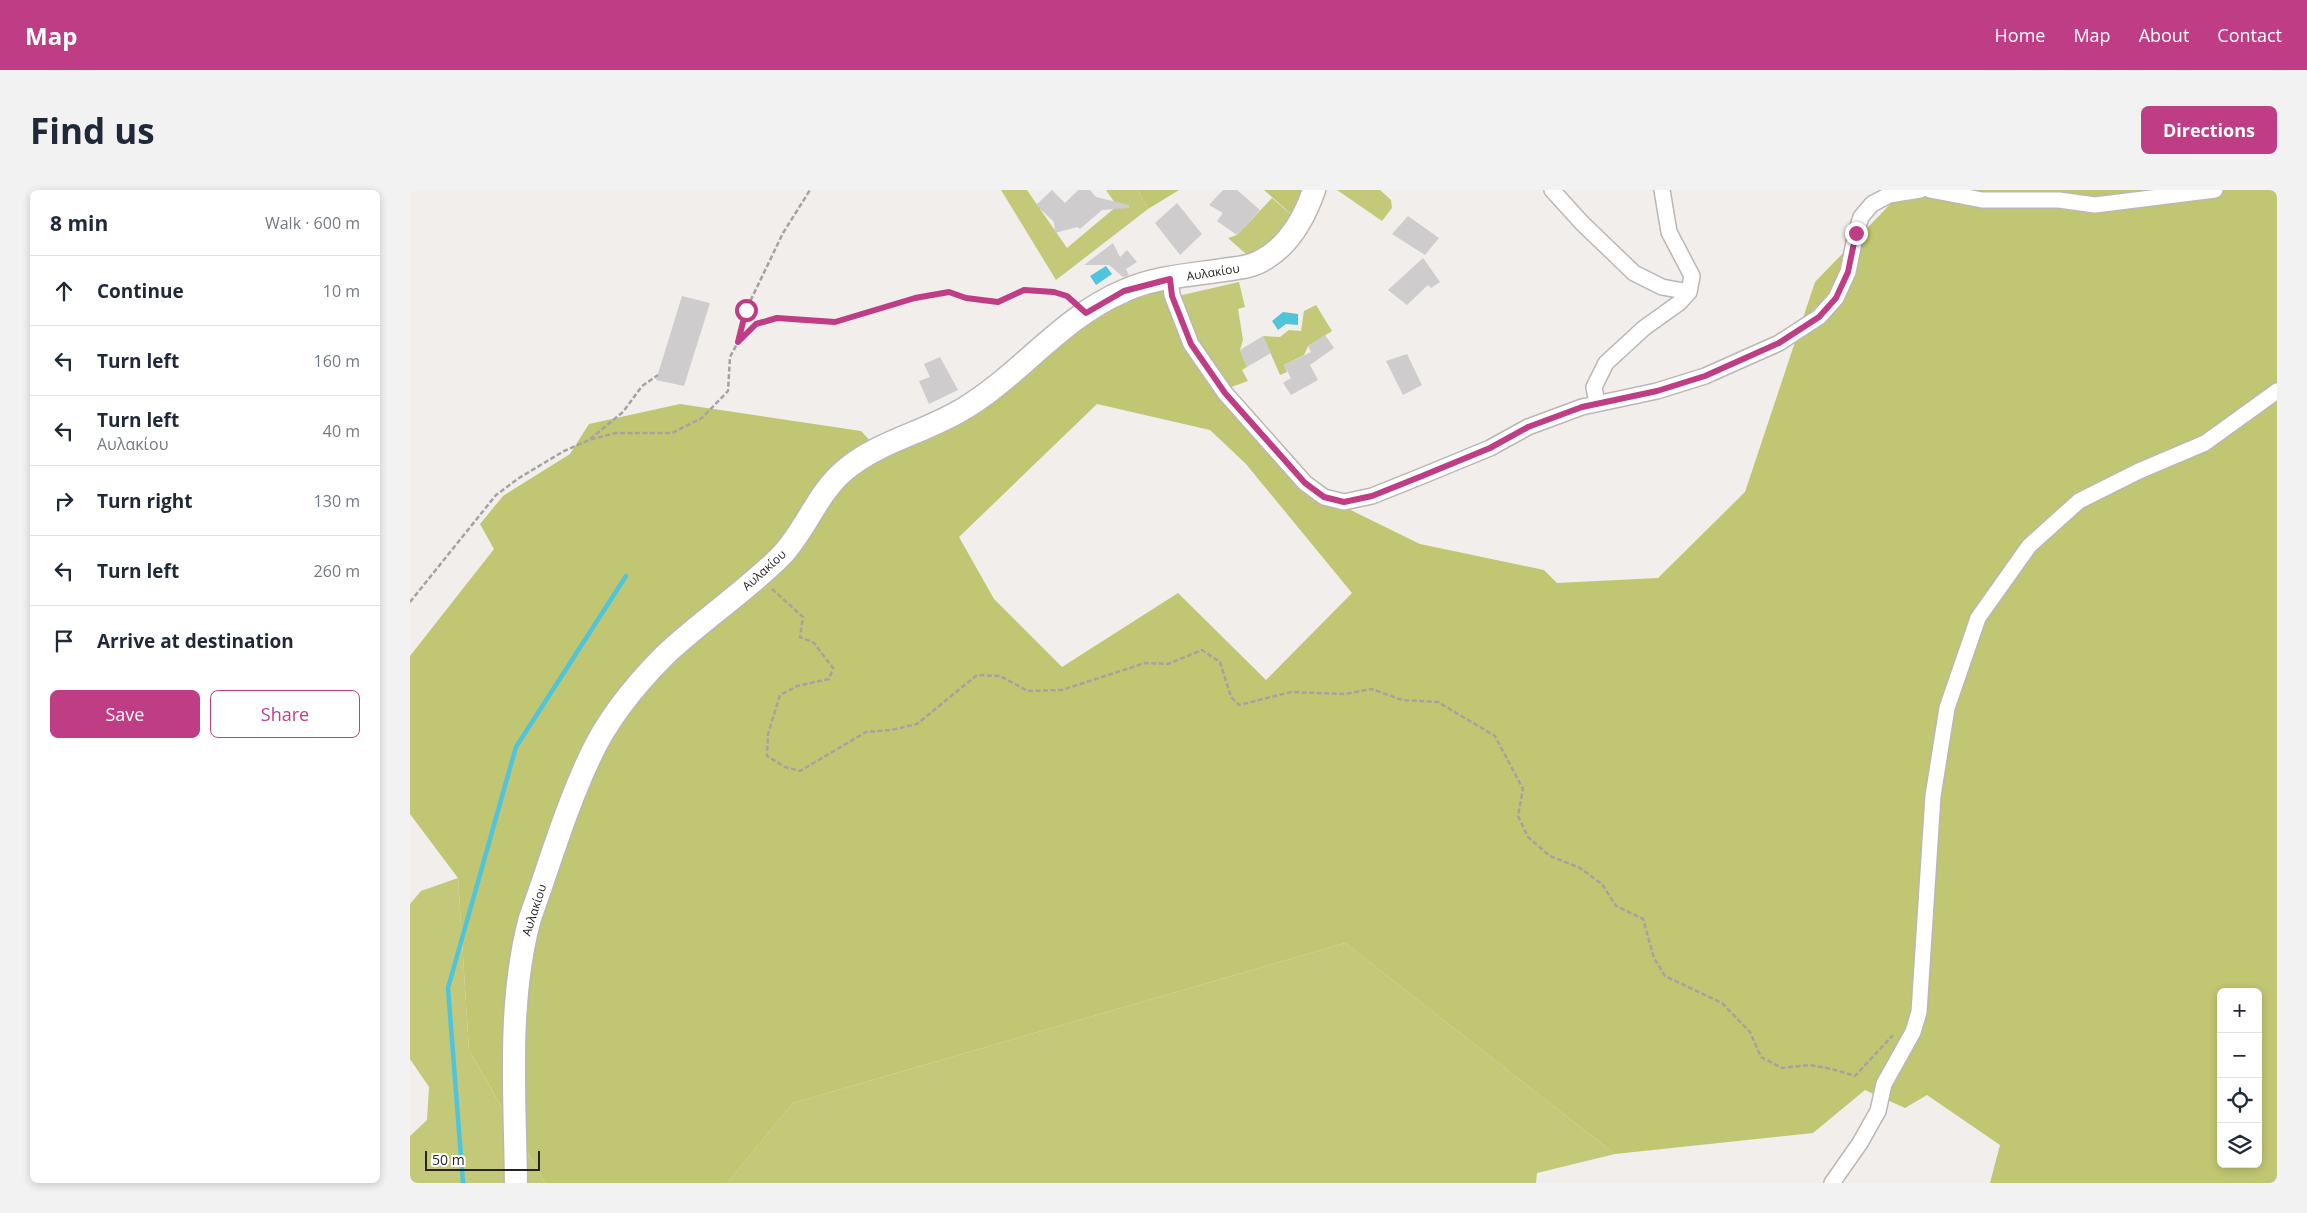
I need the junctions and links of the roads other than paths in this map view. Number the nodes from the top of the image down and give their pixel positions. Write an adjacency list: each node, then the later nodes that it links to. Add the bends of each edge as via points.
1 (1314, 190): 7 (street, Αυλακίου, via 1297,227 1268,258 1243,267)
2 (1552, 190): 8 (street, via 1634,273 1662,287)
3 (1662, 190): 8 (street, via 1670,232 1692,276)
4 (1920, 190): 10 (street, via 1889,195 1872,204 1861,217 1848,272 1836,298 1819,317 1779,343 1705,376 1657,391)
5 (1930, 190): 6 (street, via 1982,200 2059,200 2095,205)
6 (2215, 190)
7 (1170, 279): 10 (street, via 1172,296 1191,344 1223,390 1305,483 1324,497 1344,502 1372,496 1490,448 1528,427); 11 (street, Αυλακίου, via 1124,291 1086,313 964,409 844,470 829,487 794,542 666,654 602,735 579,782 530,918 519,962 515,1009)
8 (1689, 292): 10 (street, via 1606,363 1594,387)
9 (2277, 391): 12 (street, via 2205,443 2079,501 2029,546 1978,618 1947,708 1933,796 1919,1012 1913,1032 1884,1084 1878,1111)
10 (1597, 403)
11 (516, 1183)
12 (1832, 1183)

